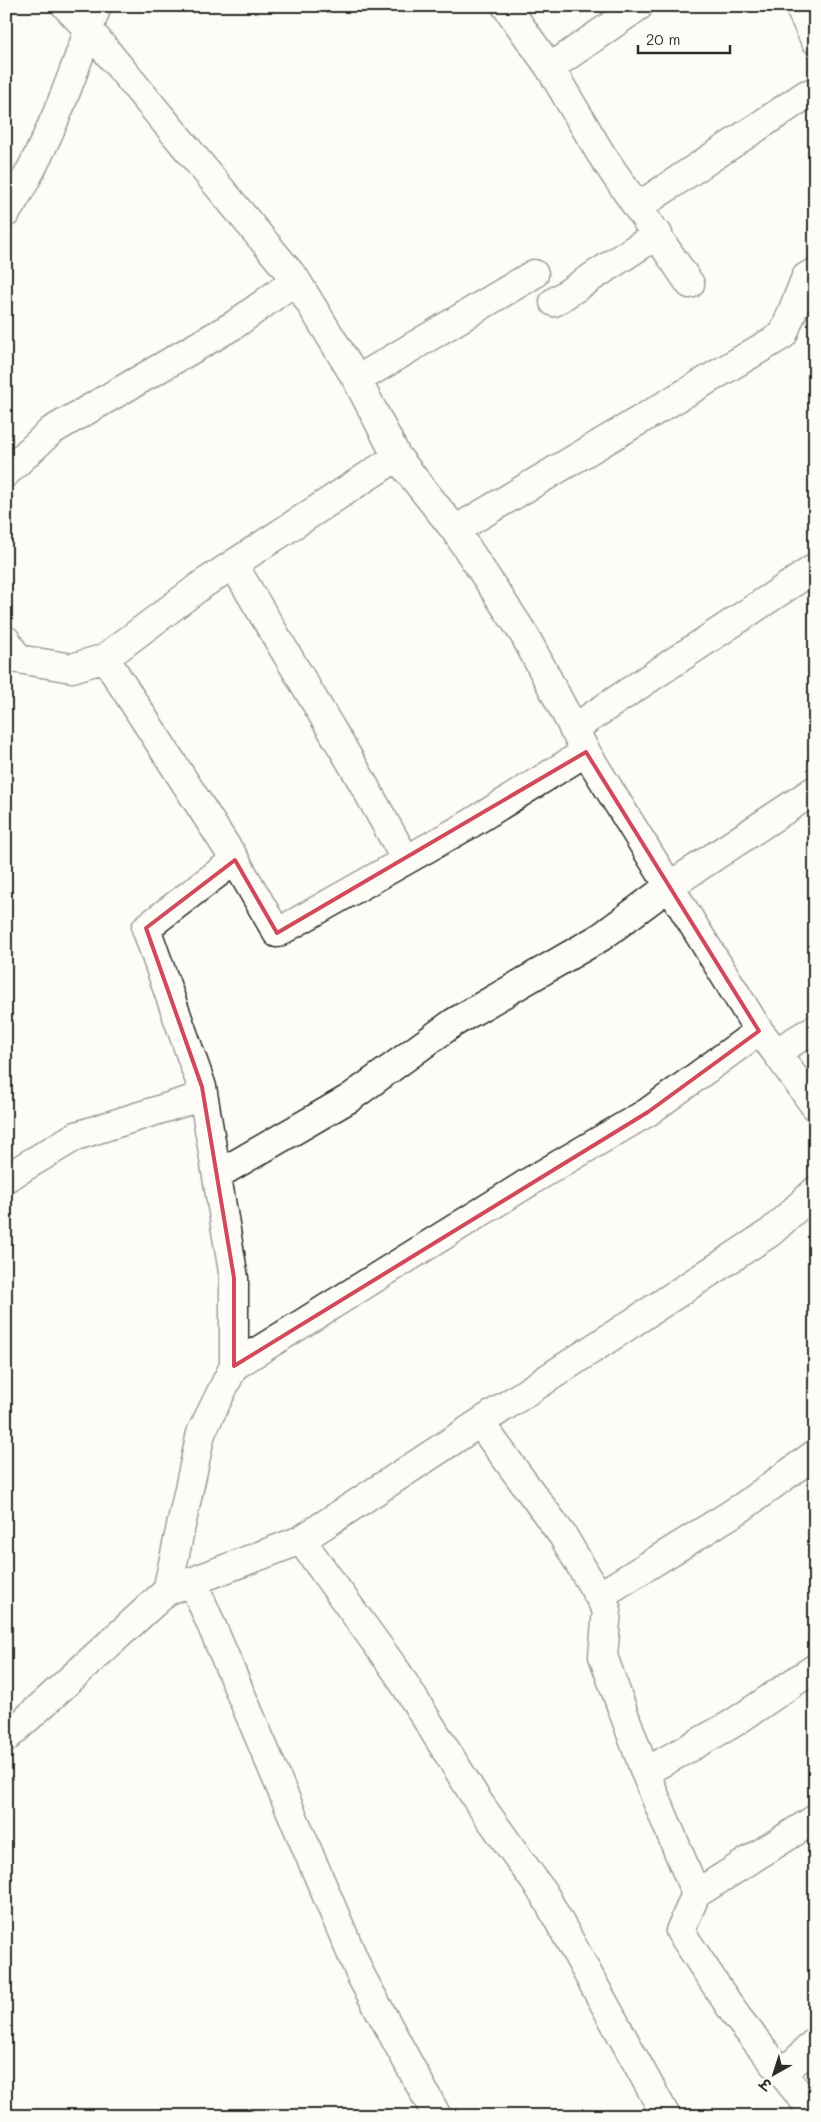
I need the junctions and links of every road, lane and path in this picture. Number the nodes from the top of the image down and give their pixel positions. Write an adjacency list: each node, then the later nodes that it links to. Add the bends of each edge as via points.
1 (66, 6): 5 (street)
2 (506, 6): 7 (street)
3 (639, 6): 7 (street)
4 (799, 6): 6 (street)
5 (93, 18): 10 (street, via 69,86 33,168); 14 (street)
6 (815, 40)
7 (550, 68): 9 (street, via 601,154)
8 (815, 92): 9 (street)
9 (638, 206): 11 (street)
10 (6, 212)
11 (658, 234): 15 (street); 16 (street)
12 (815, 272): 20 (street, via 806,277 782,335)
13 (534, 274): 17 (street)
14 (296, 280): 17 (street); 19 (street, via 234,325 51,432)
15 (690, 284)
16 (554, 302)
17 (357, 380): 18 (street)
18 (397, 457): 20 (street); 21 (street)
19 (6, 473)
20 (455, 530): 25 (street, via 525,636)
21 (233, 564): 24 (street); 29 (street)
22 (815, 568): 25 (street)
23 (6, 640): 24 (street, via 18,659 72,668)
24 (105, 658): 28 (street)
25 (573, 729): 26 (street)
26 (586, 752): 29 (street); 30 (street)
27 (815, 790): 30 (street)
28 (231, 853): 29 (street, via 277,933); 34 (street, via 235,860 146,928)
29 (406, 860)
30 (668, 887): 32 (street); 36 (street, via 601,937 453,1023 350,1098)
31 (815, 1029): 33 (street)
32 (759, 1031): 33 (street); 39 (street, via 648,1112)
33 (776, 1052): 35 (street)
34 (204, 1096): 36 (street); 37 (street, via 76,1136)
35 (815, 1106)
36 (217, 1175): 39 (street, via 234,1278)
37 (6, 1178)
38 (815, 1191): 40 (street, via 771,1232)
39 (234, 1366): 44 (street, via 201,1433)
40 (480, 1423): 42 (street); 45 (street, via 563,1536)
41 (815, 1454): 45 (street, via 741,1508)
42 (301, 1540): 43 (street); 55 (street, via 397,1672 478,1803 544,1894)
43 (194, 1582): 44 (street); 54 (street, via 361,1976)
44 (167, 1591): 47 (street)
45 (599, 1596): 48 (street, via 607,1610 602,1656)
46 (815, 1668): 48 (street, via 732,1724)
47 (6, 1738)
48 (645, 1772): 50 (street)
49 (815, 1819): 50 (street)
50 (696, 1894): 52 (street, via 680,1931 738,2017)
51 (815, 2042): 52 (street)
52 (784, 2074): 53 (street)
53 (815, 2114)
54 (438, 2116)
55 (666, 2116)

